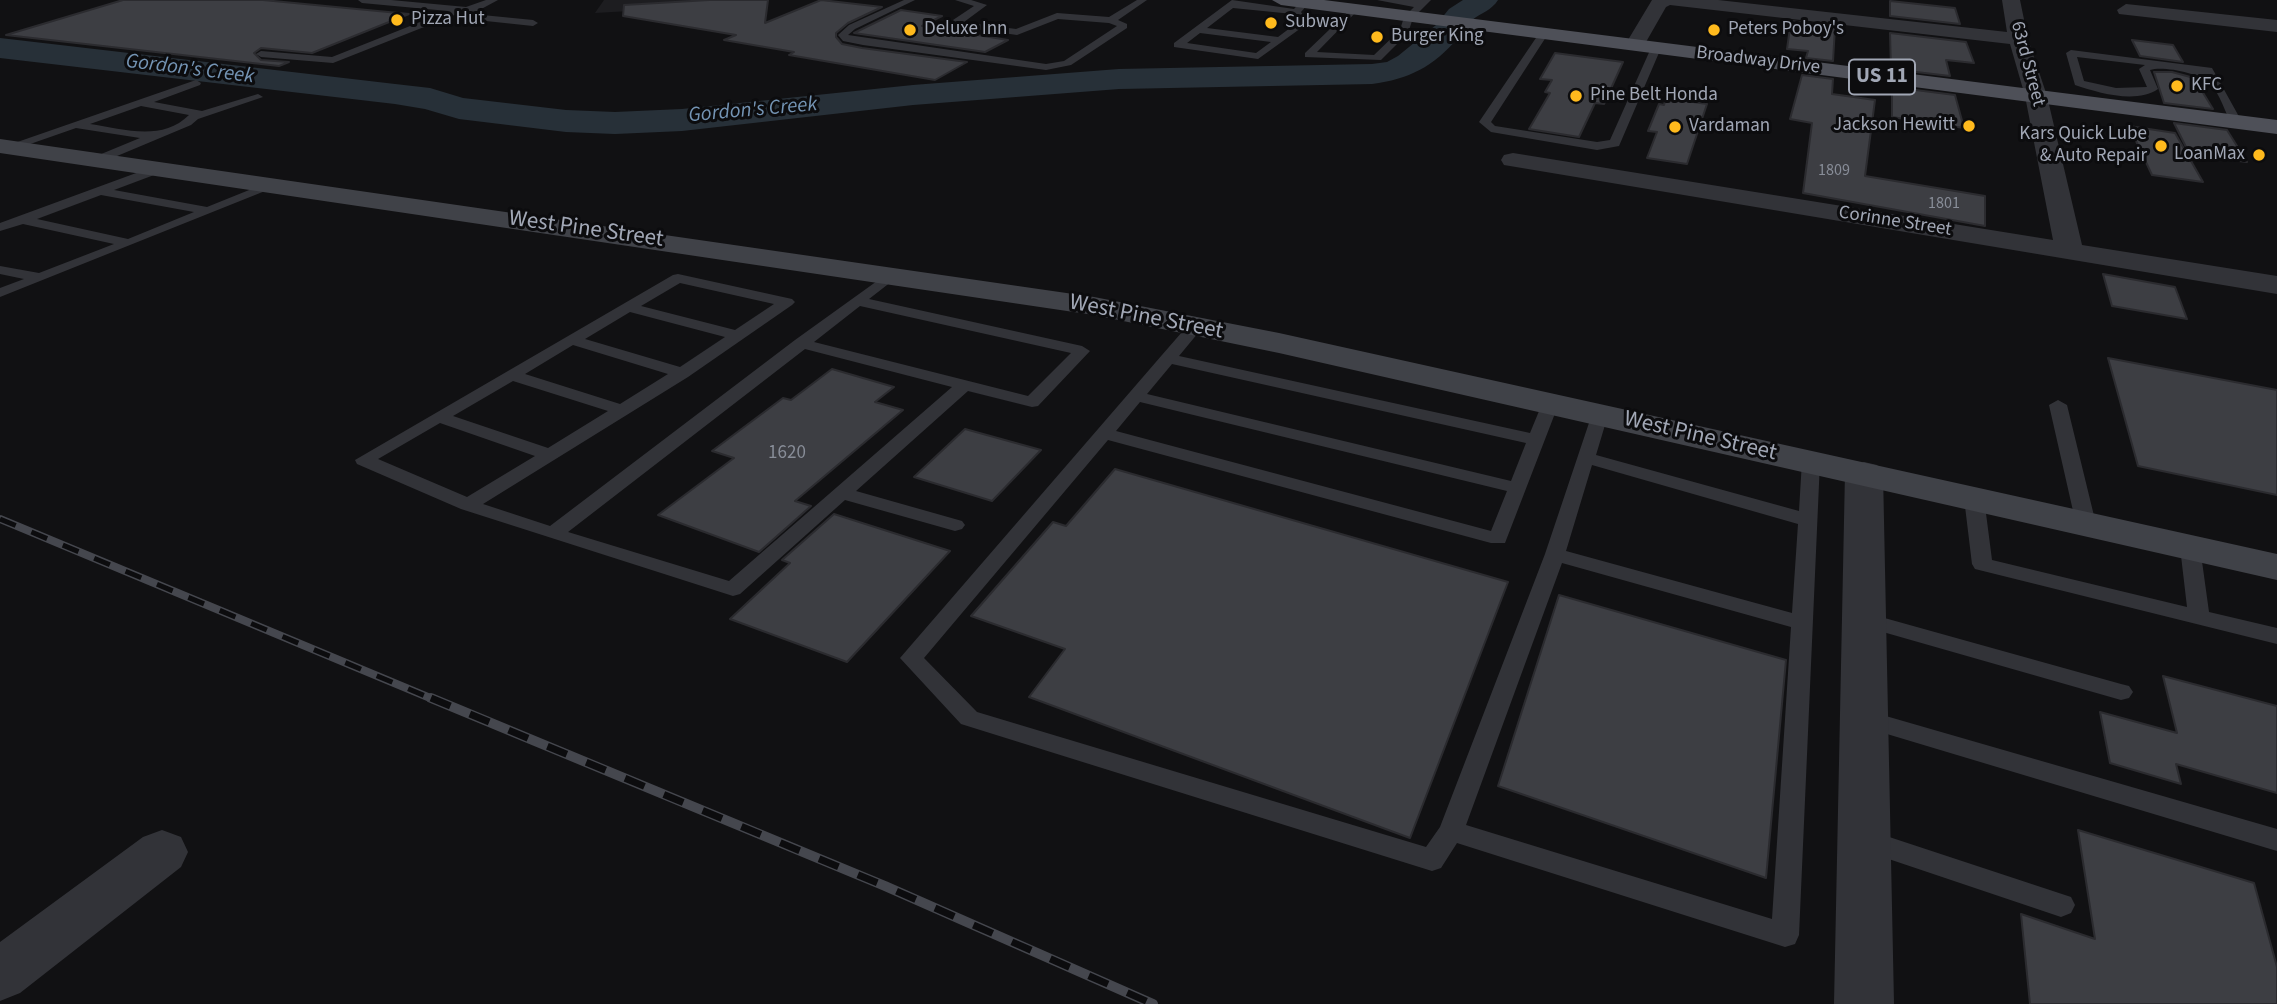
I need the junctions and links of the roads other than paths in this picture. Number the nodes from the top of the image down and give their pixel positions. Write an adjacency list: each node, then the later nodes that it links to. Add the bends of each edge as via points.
1 (362, 0): 12 (lane)
2 (494, 0): 12 (lane)
3 (911, 0): 15 (lane, via 843,35 863,42 1046,67 1067,63 1124,26)
4 (959, 0): 15 (lane, via 982,5 958,20 961,24 1017,32 1057,16)
5 (1143, 0): 15 (lane)
6 (1381, 0): 14 (lane)
7 (1669, 0): 20 (street); 22 (street, via 1659,3)
8 (2011, 0): 20 (street, 63rd Street)
9 (1235, 2): 10 (lane); 18 (lane)
10 (1294, 5): 11 (main road, Broadway Drive / US 11); 21 (lane, via 1303,23)
11 (1354, 9): 14 (main road, Broadway Drive / US 11); 14 (lane, via 1309,55 1373,54)
12 (463, 10): 16 (lane, via 467,16); 23 (lane, via 332,60)
13 (2126, 10): 17 (street)
14 (1415, 11): 19 (main road, Broadway Drive / US 11)
15 (1111, 20)
16 (533, 23)
17 (2277, 26)
18 (1200, 30): 21 (lane); 21 (lane, via 1178,45 1258,56)
19 (1543, 34): 22 (main road, Broadway Drive / US 11); 22 (lane, via 1485,122 1491,129 1597,146 1615,143)
20 (2018, 39): 27 (street, 63rd Street)
21 (1279, 40)
22 (1645, 47): 27 (main road, Broadway Drive / US 11)
23 (261, 54)
24 (2135, 82): 29 (lane)
25 (2215, 82): 29 (lane, via 2189,70 2152,65 2144,69 2152,89); 29 (lane, via 2208,70 2128,65 2071,53 2079,83); 32 (lane)
26 (195, 83): 30 (lane)
27 (2036, 96): 29 (main road, Broadway Drive / US 11); 44 (street, 63rd Street)
28 (258, 97): 31 (lane)
29 (2144, 102): 32 (main road, Broadway Drive / US 11)
30 (140, 103): 31 (lane, via 198,113); 33 (lane)
31 (194, 117): 35 (lane)
32 (2236, 122): 34 (main road, Broadway Drive / US 11)
33 (73, 124): 35 (lane); 36 (lane)
34 (2277, 127)
35 (155, 137): 38 (lane)
36 (5, 147): 38 (street, West Pine Street)
37 (1513, 160): 44 (street, Corinne Street)
38 (99, 175): 39 (street, West Pine Street, via 158,169); 40 (lane); 41 (lane)
39 (274, 185): 40 (lane); 46 (street, West Pine Street)
40 (209, 211): 43 (lane)
41 (22, 219): 42 (lane); 43 (lane)
42 (0, 227)
43 (129, 243): 47 (lane)
44 (2069, 251): 48 (street, Corinne Street)
45 (0, 270): 47 (lane)
46 (891, 275): 50 (lane); 52 (street, West Pine Street, via 1094,306)
47 (40, 278): 49 (lane)
48 (2277, 285)
49 (0, 293)
50 (858, 301): 55 (lane); 59 (lane, via 1082,351 1032,402)
51 (628, 307): 53 (lane); 53 (lane, via 678,278 787,302); 54 (lane)
52 (1195, 327): 56 (lane); 61 (street, West Pine Street)
53 (740, 336): 57 (lane)
54 (572, 340): 57 (lane); 58 (lane)
55 (802, 342): 59 (lane); 79 (lane)
56 (1168, 358): 60 (lane); 67 (lane)
57 (682, 373): 63 (lane)
58 (512, 375): 63 (lane); 65 (lane)
59 (965, 384): 73 (lane)
60 (1136, 396): 66 (lane); 72 (lane)
61 (1550, 404): 64 (street, West Pine Street); 67 (lane)
62 (2058, 405): 77 (lane)
63 (623, 410): 68 (lane)
64 (1599, 415): 69 (lane); 70 (street, West Pine Street)
65 (440, 417): 68 (lane); 75 (lane, via 364,460)
66 (1104, 433): 72 (lane, via 1497,539); 89 (lane, via 911,658 970,718 1432,860)
67 (1536, 440): 72 (lane)
68 (550, 454): 75 (lane)
69 (1586, 458): 76 (lane); 81 (lane)
70 (1811, 461): 71 (street, West Pine Street); 76 (lane)
71 (1864, 473): 74 (street, West Pine Street); 84 (street)
72 (1518, 488)
73 (842, 493): 78 (lane); 79 (lane, via 733,589)
74 (1974, 498): 77 (street, West Pine Street); 83 (lane, via 1982,564)
75 (468, 505): 79 (lane)
76 (1807, 520): 85 (lane)
77 (2086, 524): 80 (street, West Pine Street)
78 (955, 525)
79 (554, 534)
80 (2190, 547): 82 (street, West Pine Street); 83 (lane)
81 (1555, 554): 85 (lane); 89 (lane)
82 (2277, 567)
83 (2199, 618): 86 (lane)
84 (1863, 619): 87 (lane); 88 (street)
85 (1802, 623): 89 (lane, via 1785,935)
86 (2277, 636)
87 (2121, 692)
88 (1864, 718): 90 (street); 91 (lane)
89 (1451, 831)
90 (1863, 839): 93 (lane); 95 (street)
91 (2277, 840)
92 (162, 852): 94 (street)
93 (2061, 905)
94 (0, 975)
95 (1864, 1004)

